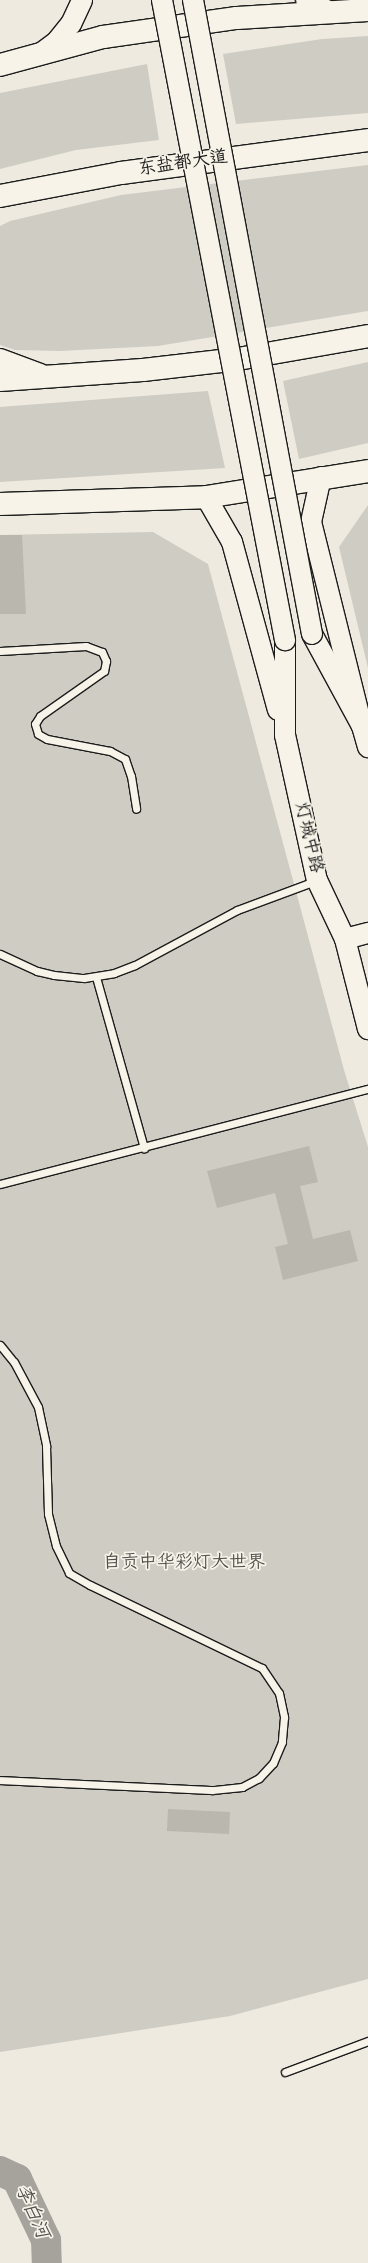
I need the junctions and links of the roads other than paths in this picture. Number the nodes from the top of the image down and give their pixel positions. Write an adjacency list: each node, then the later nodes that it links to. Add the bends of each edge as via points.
1 (82, 0): 7 (main road, via 71,24 57,41)
2 (162, 0): 21 (main road, 灯城中路, bridge, via 285,640)
3 (192, 0): 20 (main road, bridge, via 312,634)
4 (306, 0): 6 (main road)
5 (368, 10): 6 (highway)
6 (331, 12): 7 (highway, via 237,18 111,36)
7 (39, 55): 8 (highway)
8 (0, 65)
9 (368, 140): 10 (highway, 东盐都大道, via 121,173)
10 (4, 197)
11 (368, 336): 13 (highway, via 238,359)
12 (0, 360): 13 (highway)
13 (47, 378): 14 (highway)
14 (0, 380)
15 (368, 471): 16 (highway)
16 (321, 477): 17 (highway); 20 (main road, via 311,522)
17 (206, 497): 18 (highway); 21 (main road, via 232,542)
18 (0, 504)
19 (0, 651): 23 (lane, via 86,646 102,652 106,661 104,671 40,716 35,724 38,734 47,739 110,751 125,759 131,776)
20 (362, 726): 22 (main road)
21 (285, 736): 24 (main road, 灯城中路)
22 (368, 747)
23 (136, 809)
24 (317, 880): 26 (main road, 灯城中路); 28 (lane, via 237,910 136,965)
25 (368, 933): 26 (main road)
26 (345, 939): 29 (main road, 灯城中路)
27 (0, 954): 28 (lane, via 37,971 54,975)
28 (96, 977): 31 (lane)
29 (368, 1028)
30 (368, 1089): 31 (lane)
31 (144, 1148): 32 (lane)
32 (0, 1184)
33 (0, 1345): 34 (lane, via 14,1362 38,1407 46,1446 48,1514 56,1546 69,1573 262,1668 278,1694 284,1717 282,1742 273,1763 259,1778 242,1787 212,1790)
34 (0, 1780)
35 (368, 2041): 36 (lane)
36 (285, 2072)

